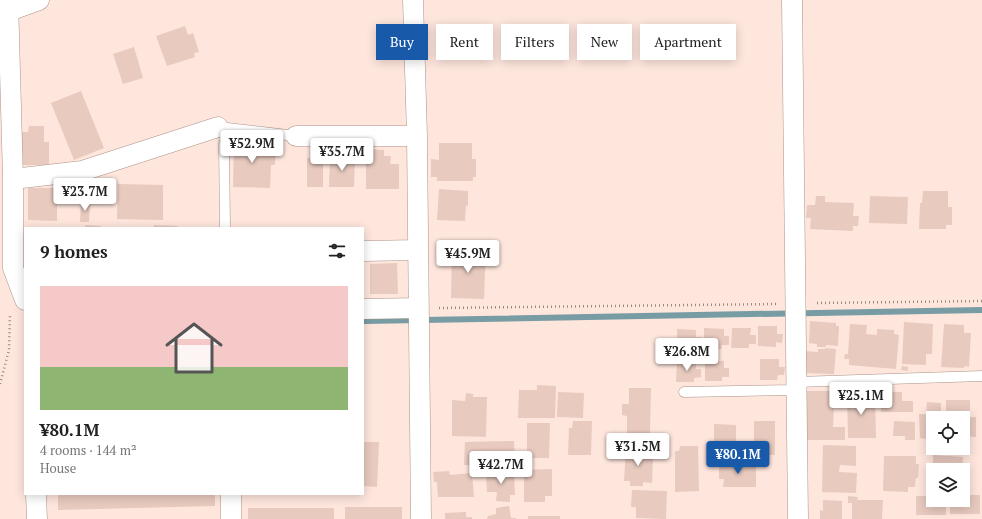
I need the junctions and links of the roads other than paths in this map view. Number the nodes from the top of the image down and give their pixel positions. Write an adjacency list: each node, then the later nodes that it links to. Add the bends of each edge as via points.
1 (40, 0): 4 (street)
2 (413, 0): 7 (street)
3 (792, 0): 16 (street)
4 (5, 8): 8 (street)
5 (221, 135): 6 (lane); 8 (street, via 82,172); 9 (lane)
6 (296, 136): 7 (street)
7 (417, 136): 10 (street)
8 (13, 179): 12 (street, via 13,268)
9 (225, 227)
10 (418, 250): 11 (street); 13 (street)
11 (364, 251)
12 (18, 304)
13 (419, 308): 14 (street); 22 (street)
14 (364, 309)
15 (982, 376): 16 (lane)
16 (796, 386): 17 (lane); 23 (street)
17 (684, 392)
18 (36, 495): 20 (street)
19 (231, 495): 21 (street)
20 (37, 519)
21 (231, 519)
22 (421, 519)
23 (798, 519)

